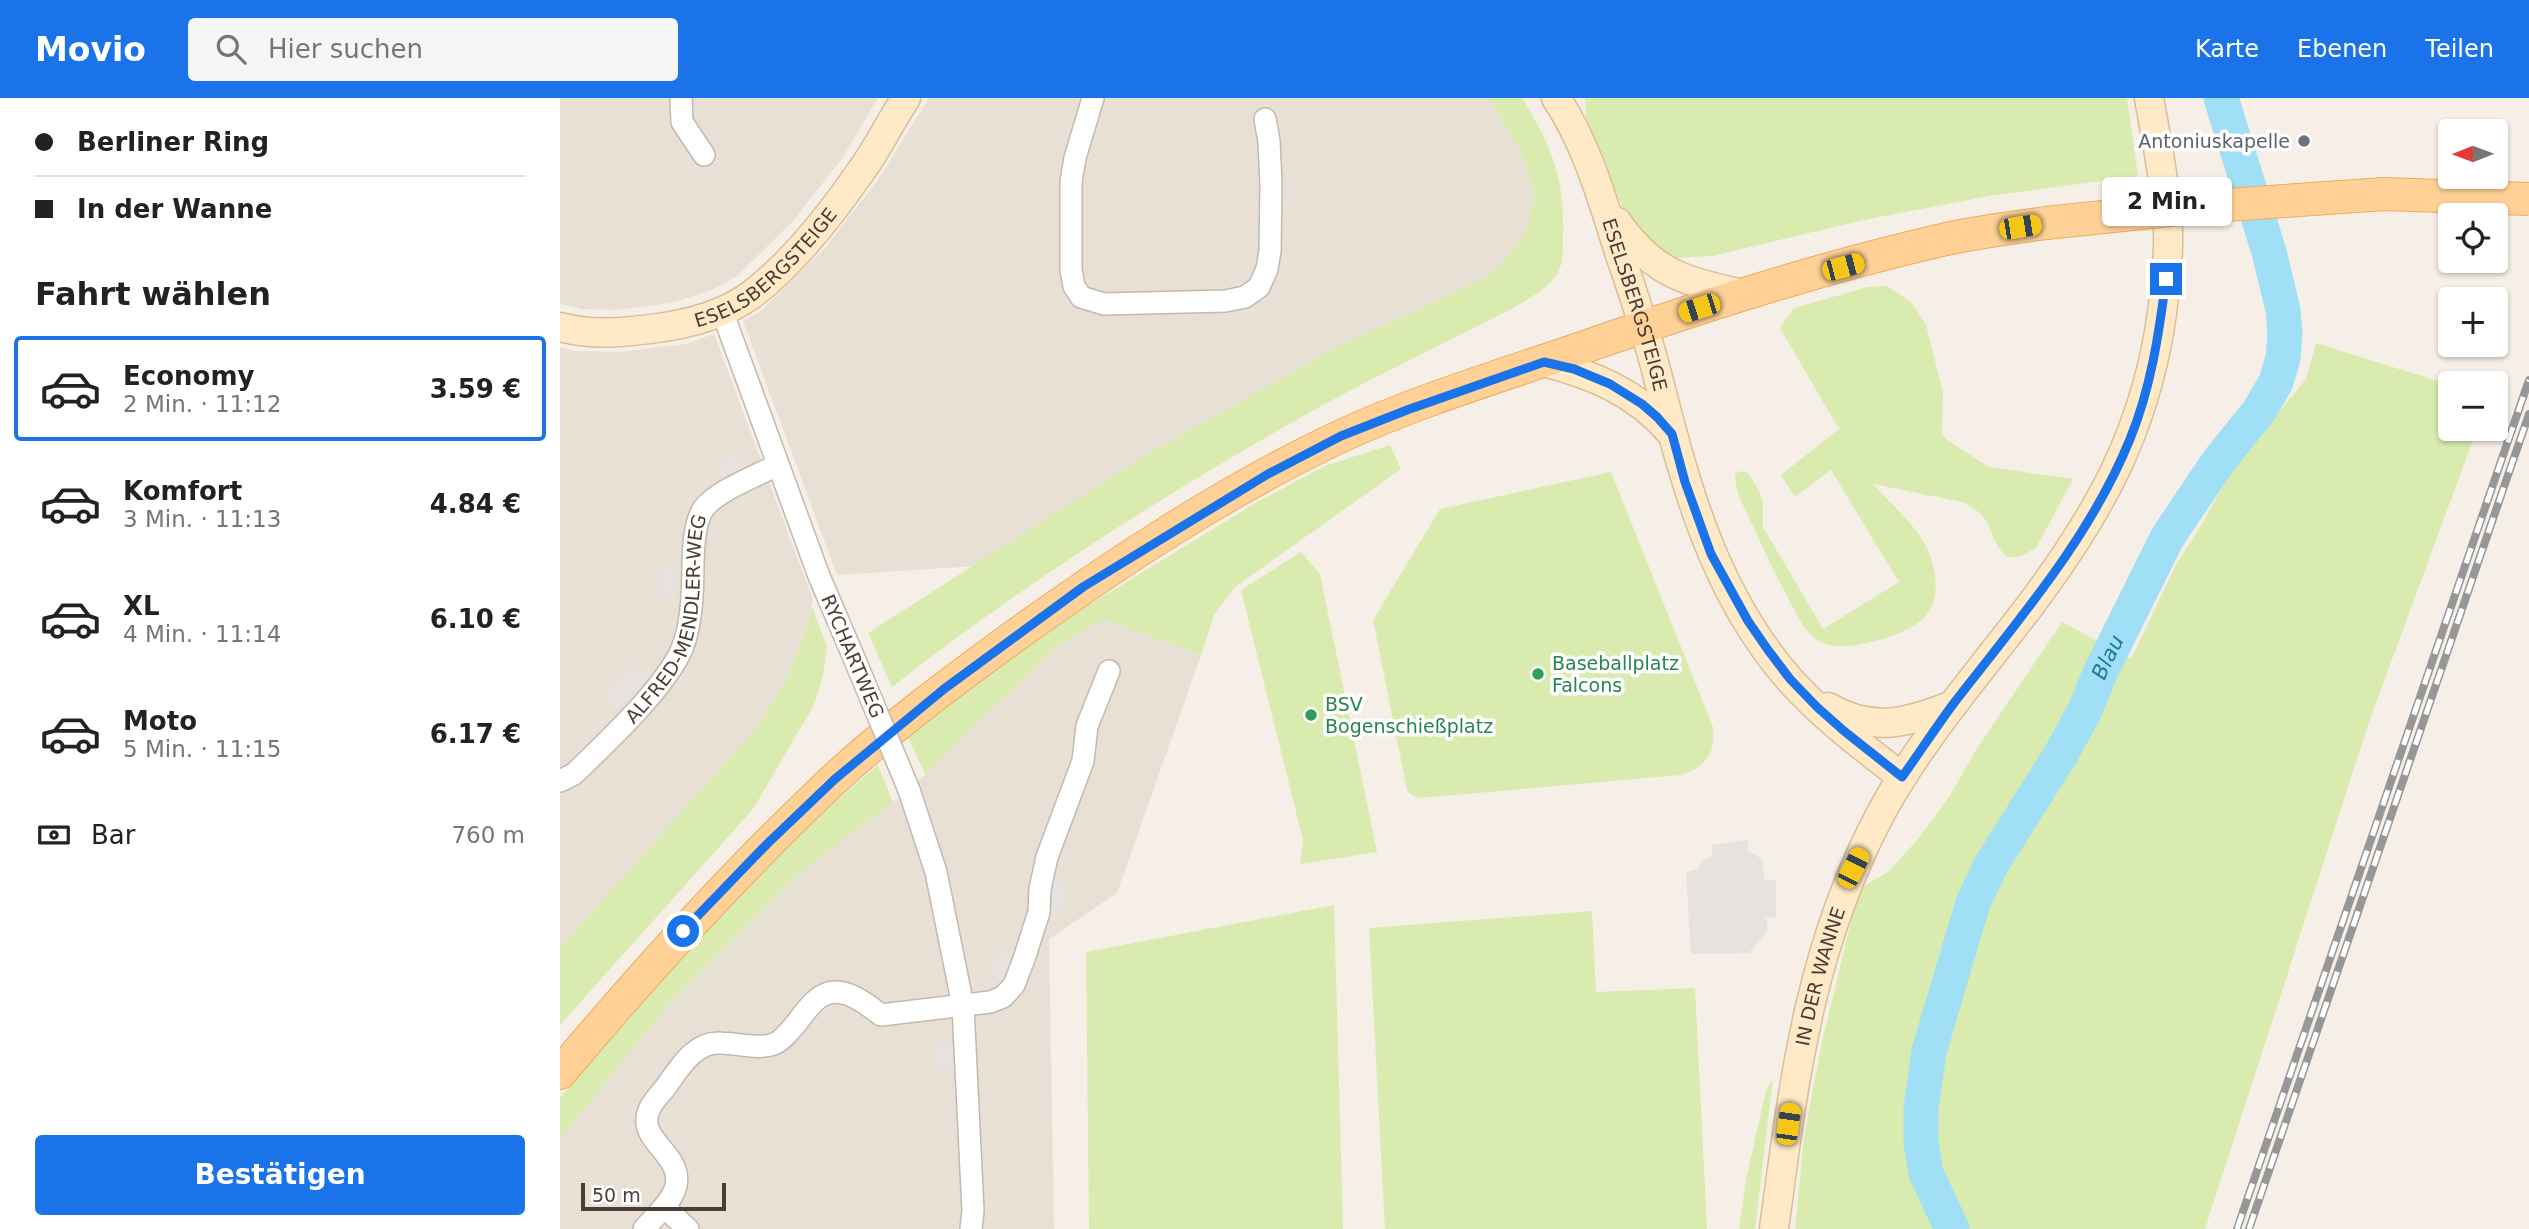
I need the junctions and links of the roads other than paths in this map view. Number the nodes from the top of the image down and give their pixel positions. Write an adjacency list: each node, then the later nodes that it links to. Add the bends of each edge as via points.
1 (681, 98): 7 (street, via 682,122)
2 (906, 98): 11 (street, ESELSBERGSTEIGE, via 862,170 810,236 750,295)
3 (1093, 98): 6 (street, via 1071,182 1071,270 1081,297 1104,304 1225,301 1245,297 1259,287 1270,251 1271,184)
4 (1556, 98): 8 (street, ESELSBERGSTEIGE)
5 (2149, 98): 19 (street, IN DER WANNE, via 2168,234 2166,279 2149,382 2131,436 2097,508 2060,565)
6 (1265, 119)
7 (704, 155)
8 (1598, 189): 10 (street, via 1628,238 1656,265 1695,283); 12 (street, ESELSBERGSTEIGE)
9 (2529, 199): 10 (main road, bridge, via 2384,194 2046,223 1943,240)
10 (1742, 294): 12 (main road)
11 (722, 311): 13 (street, ESELSBERGSTEIGE, via 681,325 619,334); 16 (street, RYCHARTWEG)
12 (1644, 326): 14 (main road); 15 (street, ESELSBERGSTEIGE)
13 (560, 327)
14 (1544, 362): 15 (street, via 1620,389); 23 (main road, via 1352,432 1268,474 1083,587 1015,636 835,779 674,941)
15 (1672, 434): 18 (street, ESELSBERGSTEIGE, via 1711,554 1748,621)
16 (777, 465): 21 (street, ALFRED-MENDLER-WEG, via 714,498 703,509 682,648 668,674 643,702 575,774); 22 (street, RYCHARTWEG, bridge, via 909,790 936,872)
17 (1109, 671): 22 (street, via 1087,726 1083,761 1047,857 1039,912 1014,985 1003,997)
18 (1802, 691): 19 (street, via 1833,710 1882,724 1920,718); 20 (street, ESELSBERGSTEIGE)
19 (1952, 705): 20 (street, IN DER WANNE)
20 (1902, 777): 28 (street, IN DER WANNE, via 1853,868 1820,966 1797,1065)
21 (560, 781)
22 (963, 1006): 24 (street, via 881,1015 858,997 827,993 774,1044 718,1042 702,1046 685,1060 649,1110 646,1124 651,1137 665,1150 675,1170 676,1187); 27 (street, RYCHARTWEG)
23 (560, 1073)
24 (664, 1207): 25 (street); 26 (street)
25 (644, 1229)
26 (688, 1229)
27 (971, 1229)
28 (1774, 1229)

